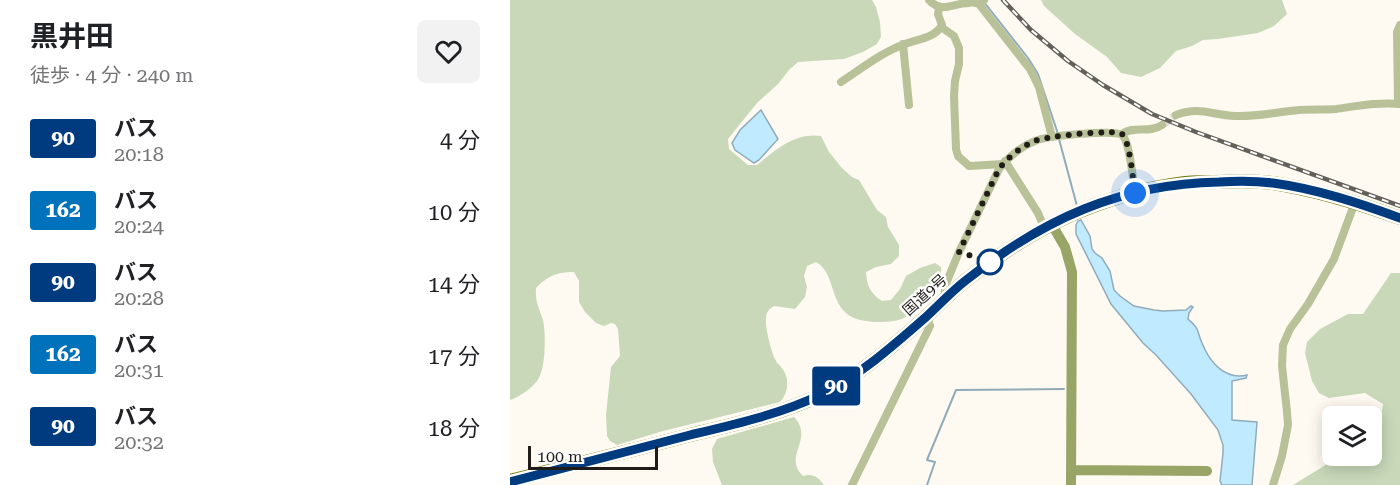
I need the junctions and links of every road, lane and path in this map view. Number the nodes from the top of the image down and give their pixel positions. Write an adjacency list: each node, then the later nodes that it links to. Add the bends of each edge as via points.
1 (929, 0): 3 (street)
2 (982, 2): 3 (street); 13 (street, via 1030,69)
3 (939, 8): 5 (street)
4 (1400, 25): 8 (street)
5 (941, 27): 6 (street, via 932,35); 14 (street, via 954,36 959,48 954,96 958,156 969,166)
6 (903, 44): 7 (street); 9 (street)
7 (841, 82)
8 (1399, 104): 10 (street, via 1248,116 1197,110)
9 (909, 105)
10 (1176, 115)
11 (1162, 125): 12 (street)
12 (1122, 134): 13 (street); 15 (street, via 1129,149)
13 (1056, 137): 14 (street, via 1036,140)
14 (1004, 162): 18 (street); 19 (street, via 959,252 945,285)
15 (1135, 193): 16 (highway, 国道9号, via 1186,183 1270,183); 18 (highway, 国道9号, via 1079,210)
16 (1355, 202): 17 (highway, 国道9号); 26 (street, via 1334,259 1283,345 1288,425)
17 (1400, 218)
18 (1048, 225): 19 (highway, 国道9号, via 990,262); 21 (street, via 1065,247 1072,272)
19 (946, 297): 20 (highway, 国道9号)
20 (927, 316): 23 (highway, 国道9号, via 886,352 807,401); 24 (street, via 930,327)
21 (1071, 470): 22 (street); 25 (street)
22 (1207, 471)
23 (510, 482)
24 (852, 485)
25 (1071, 485)
26 (1273, 485)

